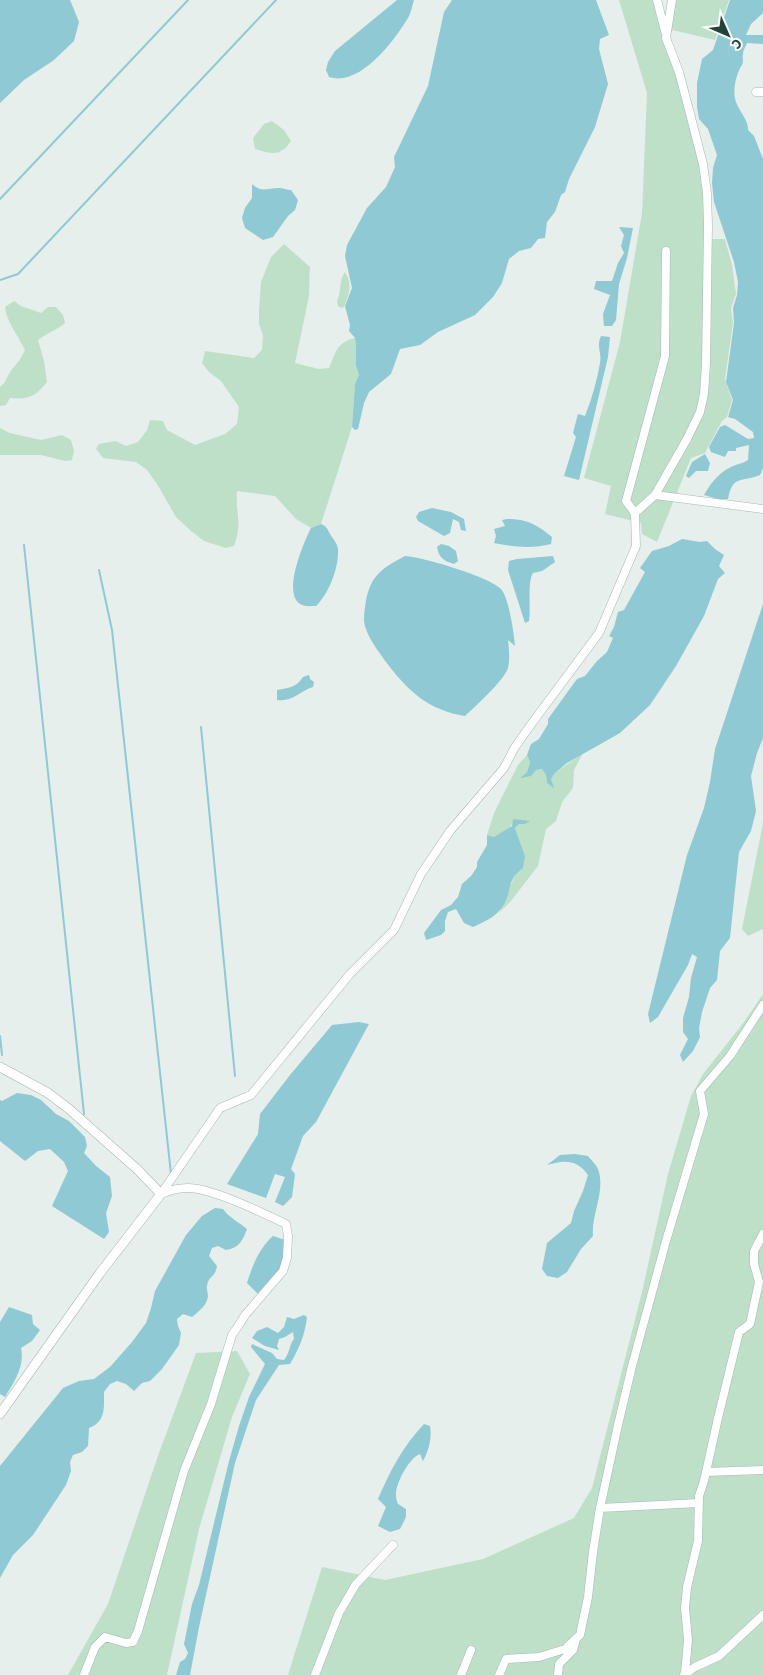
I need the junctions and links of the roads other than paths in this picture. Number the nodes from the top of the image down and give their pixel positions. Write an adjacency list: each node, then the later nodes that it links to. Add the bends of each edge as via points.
1 (657, 0): 3 (street)
2 (672, 0): 3 (street)
3 (666, 38): 5 (street, via 679,72 704,174 708,225 706,364 700,412)
4 (666, 251): 7 (street, via 664,356 626,502)
5 (655, 495): 6 (street); 7 (street)
6 (763, 509)
7 (635, 513): 10 (street, via 636,546 599,633 535,719 504,768 450,831 421,874 394,930 350,974 250,1095 220,1108)
8 (763, 1005): 16 (street, via 730,1056 700,1091 704,1114 632,1366)
9 (0, 1067): 10 (street, via 48,1093 69,1109 138,1169)
10 (161, 1194): 12 (street, via 100,1273); 22 (street, via 189,1188 212,1192 271,1216 286,1224 287,1258 283,1271 232,1335 211,1404 184,1471 133,1642 105,1637 95,1646)
11 (763, 1234): 14 (street, via 754,1251 759,1282 750,1324 739,1332)
12 (0, 1414)
13 (763, 1470): 14 (street)
14 (706, 1472): 15 (street)
15 (699, 1503): 16 (street); 21 (street, via 698,1540 685,1608 688,1640)
16 (600, 1508): 19 (street, via 588,1598 580,1635)
17 (393, 1545): 23 (street, via 356,1584 339,1613)
18 (763, 1615): 21 (street, via 719,1656)
19 (576, 1639): 25 (street, via 565,1649 539,1657 506,1659); 26 (street, via 573,1650 559,1664)
20 (471, 1650): 24 (street)
21 (684, 1674)
22 (84, 1675)
23 (315, 1675)
24 (461, 1675)
25 (499, 1675)
26 (558, 1675)

